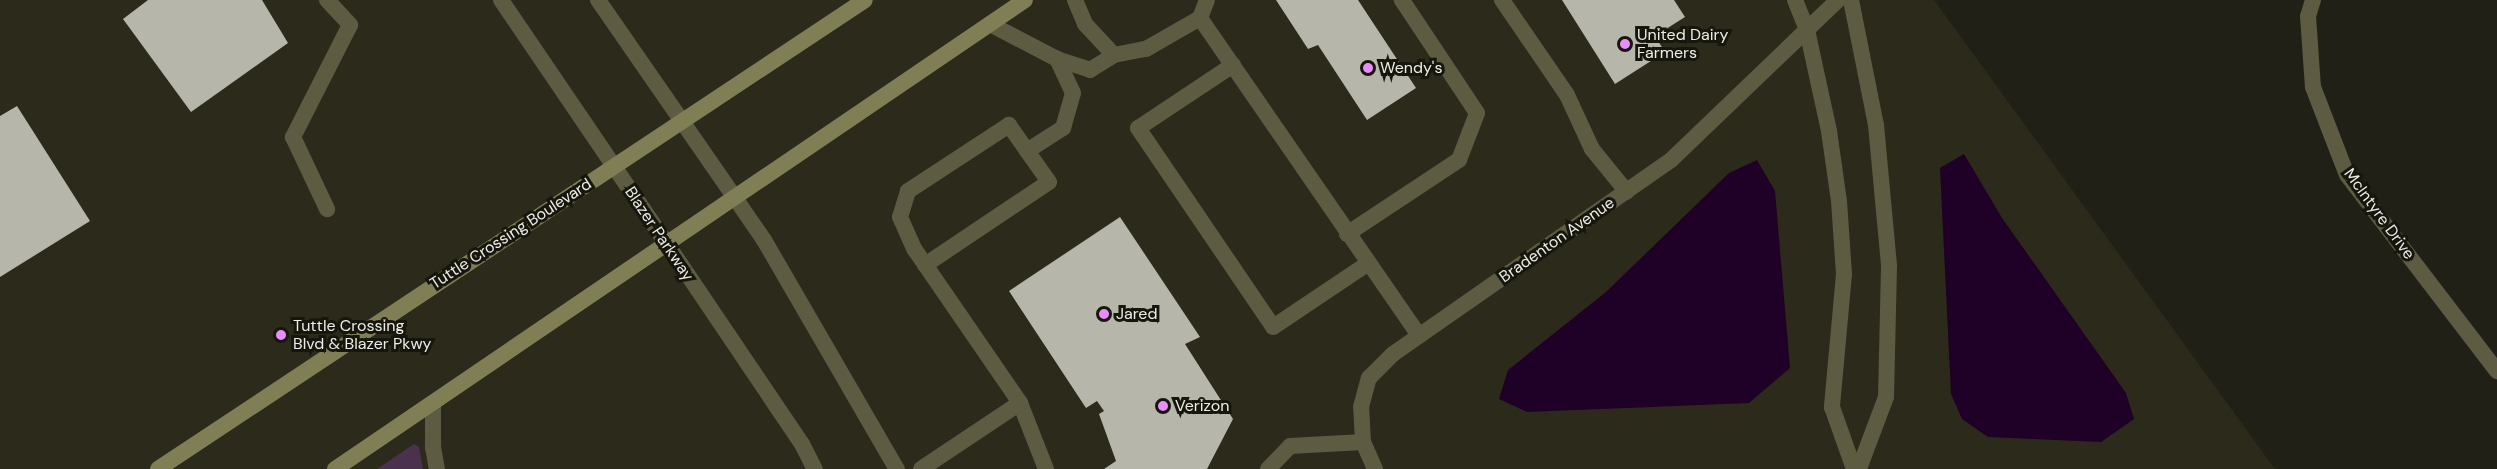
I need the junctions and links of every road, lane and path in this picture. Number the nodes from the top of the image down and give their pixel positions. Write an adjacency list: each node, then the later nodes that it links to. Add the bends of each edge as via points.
1 (327, 0): 25 (street, via 350,25 293,137)
2 (501, 0): 22 (street, Blazer Parkway)
3 (598, 0): 20 (street)
4 (865, 0): 20 (main road, Tuttle Crossing Boulevard)
5 (1025, 0): 15 (main road)
6 (1075, 0): 17 (street, via 1085,24)
7 (1207, 0): 14 (street)
8 (1402, 0): 26 (street, via 1477,113 1459,160)
9 (1502, 0): 23 (street, via 1567,95 1592,149)
10 (1795, 0): 16 (street)
11 (1838, 0): 16 (street, Bradenton Avenue)
12 (1851, 0): 45 (street, via 1876,125 1889,266 1886,397)
13 (2313, 0): 31 (street, McIntyre Drive, via 2308,15 2313,87 2347,175)
14 (1200, 18): 17 (street, via 1146,49); 19 (street)
15 (990, 24): 18 (street); 24 (main road)
16 (1807, 30): 23 (street, Bradenton Avenue, via 1671,160); 44 (street, via 1829,131 1844,274 1832,407)
17 (1114, 55): 18 (street, via 1090,70)
18 (1057, 59): 21 (street, via 1073,93 1063,128)
19 (1233, 65): 26 (street); 28 (street, via 1138,128 1273,327)
20 (682, 123): 22 (main road, Tuttle Crossing Boulevard); 24 (street)
21 (1028, 151): 29 (street, via 1049,182); 29 (street, via 1009,125 908,191 900,217)
22 (614, 166): 27 (street, Blazer Parkway); 35 (main road, Tuttle Crossing Boulevard)
23 (1627, 192): 30 (street, Bradenton Avenue)
24 (735, 198): 27 (main road); 39 (street, via 764,240)
25 (327, 209)
26 (1347, 234): 28 (street)
27 (667, 244): 32 (main road); 38 (street, Blazer Parkway)
28 (1367, 264): 30 (street)
29 (925, 265): 33 (street)
30 (1419, 336): 34 (street, Bradenton Avenue, via 1369,378 1361,408)
31 (2497, 371)
32 (433, 403): 36 (main road); 37 (street)
33 (1020, 403): 40 (street); 41 (street)
34 (1363, 442): 42 (street, via 1290,446); 43 (street, Bradenton Avenue)
35 (158, 469)
36 (335, 469)
37 (437, 469)
38 (815, 469)
39 (897, 469)
40 (921, 469)
41 (1046, 469)
42 (1268, 469)
43 (1375, 469)
44 (1854, 469)
45 (1859, 469)

